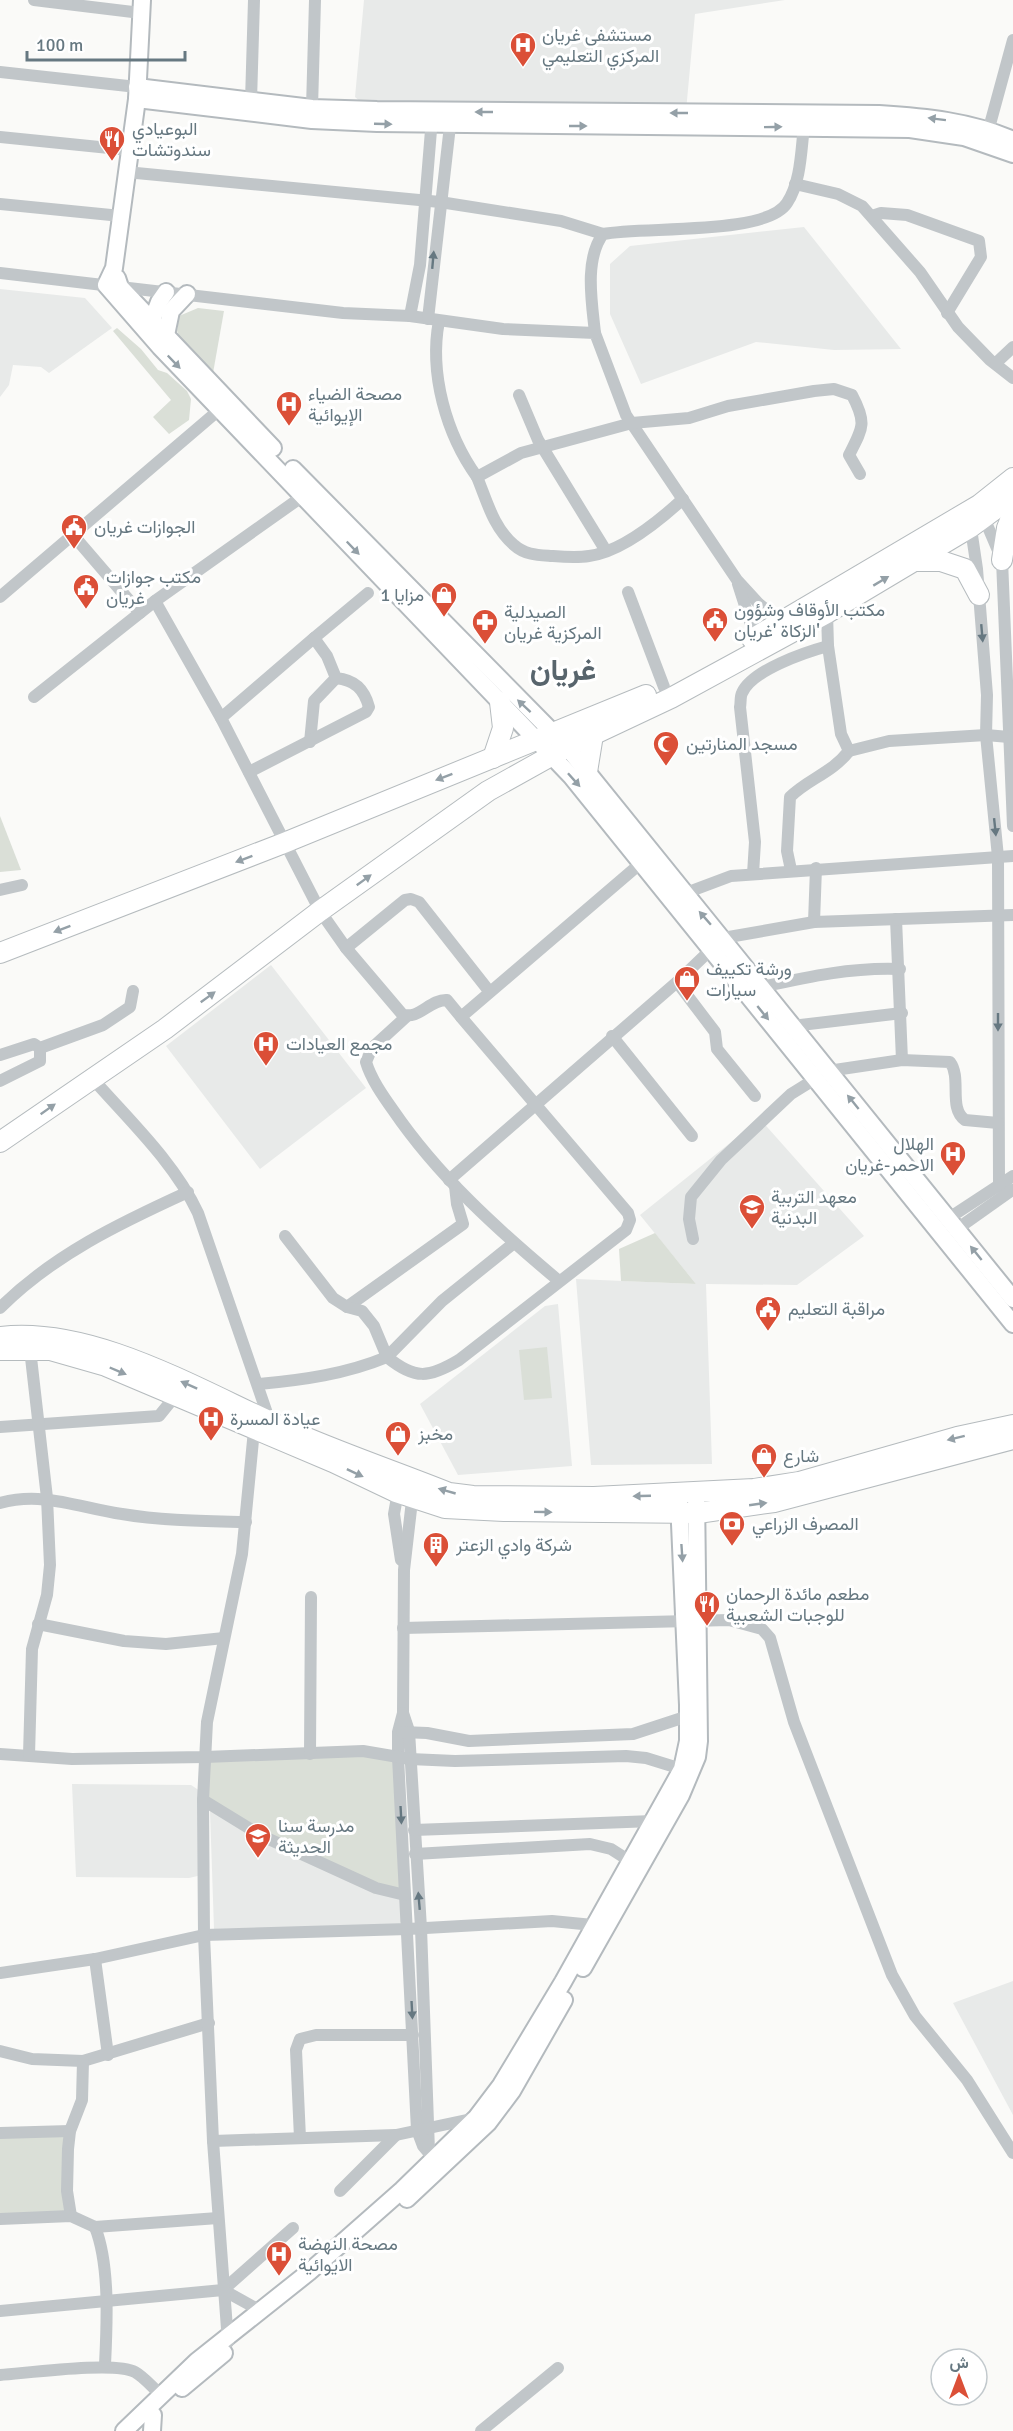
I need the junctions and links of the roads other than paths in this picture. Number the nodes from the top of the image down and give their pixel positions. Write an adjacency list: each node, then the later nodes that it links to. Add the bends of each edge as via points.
1 (34, 0): 4 (street)
2 (254, 0): 9 (street)
3 (315, 0): 10 (street)
4 (114, 5): 5 (street)
5 (142, 6): 8 (main road)
6 (1013, 40): 15 (street)
7 (0, 72): 8 (street)
8 (137, 93): 9 (main road); 11 (main road, one-way to 11, via 312,120); 18 (main road)
9 (250, 101): 10 (main road)
10 (312, 108): 11 (main road)
11 (432, 119): 12 (main road); 22 (street)
12 (450, 119): 13 (main road); 23 (street)
13 (704, 121): 14 (main road, one-way to 14); 15 (main road, one-way to 13, via 945,120 879,114)
14 (804, 126): 15 (main road); 21 (street)
15 (987, 136): 17 (main road); 19 (main road)
16 (0, 137): 18 (street)
17 (1013, 140)
18 (129, 150): 20 (main road)
19 (1013, 154)
20 (126, 172): 22 (street); 25 (main road)
21 (795, 184): 26 (street, via 847,197); 27 (street, via 780,212 763,219)
22 (424, 200): 23 (street); 33 (street, via 420,265)
23 (440, 202): 27 (street, via 561,221); 34 (street, one-way to 23)
24 (0, 204): 25 (street)
25 (121, 216): 29 (main road)
26 (872, 216): 32 (street, via 920,272); 32 (street, via 907,215 979,241 981,256)
27 (603, 234): 36 (street, via 593,260 592,309)
28 (0, 273): 29 (street)
29 (113, 286): 30 (street); 35 (main road)
30 (166, 291): 31 (street); 35 (main road)
31 (187, 294): 33 (street); 37 (main road, via 171,311)
32 (946, 313): 39 (street)
33 (410, 316): 34 (street)
34 (434, 320): 36 (street, via 541,332); 46 (street, via 440,390 455,436)
35 (149, 327): 37 (main road); 42 (main road, one-way to 42)
36 (596, 333): 43 (street)
37 (166, 335): 42 (main road)
38 (1013, 347): 39 (street)
39 (996, 363): 40 (street)
40 (1013, 378)
41 (519, 394): 44 (street)
42 (225, 405): 48 (main road); 53 (street); 81 (main road, one-way to 42, via 510,693)
43 (632, 423): 44 (street); 45 (street, via 689,418 729,406 834,389 852,394 859,408 863,429 849,455); 50 (street)
44 (544, 449): 46 (street, via 521,453); 54 (street)
45 (860, 474)
46 (477, 477): 54 (street, via 492,518 521,551 582,557)
47 (1013, 478): 52 (main road)
48 (303, 496): 62 (street); 75 (main road, one-way to 75)
49 (1013, 496): 52 (main road)
50 (683, 499): 54 (street, via 632,538); 57 (street)
51 (1013, 513): 55 (main road)
52 (975, 515): 55 (street); 56 (main road); 60 (street); 66 (main road)
53 (73, 535): 61 (street); 64 (street)
54 (606, 551)
55 (1002, 560): 63 (street)
56 (913, 561): 60 (main road, via 940,561 965,569); 65 (main road, one-way to 56)
57 (737, 580): 66 (street); 67 (street)
58 (628, 592): 71 (street)
59 (368, 593): 68 (street)
60 (979, 595): 72 (street, one-way to 72)
61 (0, 597)
62 (155, 601): 64 (street); 76 (street)
63 (1008, 609): 73 (street)
64 (140, 613): 74 (street)
65 (827, 614): 69 (street); 77 (main road)
66 (781, 622): 67 (main road)
67 (755, 637): 71 (main road)
68 (314, 638): 70 (street); 76 (street)
69 (828, 646): 82 (street, via 841,734); 94 (street, via 789,658 750,682 742,693 740,707 755,842)
70 (336, 678): 80 (street, via 314,701); 80 (street, via 359,686 369,707)
71 (664, 687): 81 (main road)
72 (987, 695): 73 (street); 78 (street)
73 (1010, 696): 79 (street)
74 (34, 697)
75 (500, 702): 81 (main road); 83 (main road, via 503,728)
76 (221, 718): 84 (street)
77 (593, 735): 81 (main road); 85 (main road)
78 (986, 735): 79 (street); 82 (street, via 889,741); 90 (street, one-way to 90)
79 (1009, 737): 87 (street)
80 (310, 742): 84 (street)
81 (552, 745): 83 (main road); 85 (main road); 86 (main road); 91 (main road, one-way to 91)
82 (849, 751): 93 (street, via 829,772 789,797 787,851)
83 (484, 761): 86 (main road); 88 (main road, one-way to 88)
84 (249, 772): 88 (street)
85 (587, 772): 96 (main road)
86 (488, 791): 98 (main road, one-way to 86)
87 (1013, 826)
88 (284, 843): 98 (street); 105 (main road, one-way to 105)
89 (1013, 856): 90 (street)
90 (998, 857): 92 (street); 99 (street)
91 (641, 863): 96 (main road); 110 (street)
92 (816, 868): 93 (street); 102 (street)
93 (791, 870): 94 (street)
94 (753, 874): 96 (street)
95 (22, 885): 97 (street)
96 (674, 888): 103 (main road)
97 (0, 890)
98 (320, 911): 104 (street); 120 (main road, one-way to 98, via 175,1022)
99 (998, 915): 100 (street); 101 (street); 124 (street, one-way to 124)
100 (1013, 915)
101 (896, 919): 102 (street); 106 (street)
102 (814, 922): 103 (street)
103 (717, 944): 107 (street); 108 (main road); 119 (main road, one-way to 119)
104 (346, 948): 110 (street, via 411,899 419,902); 112 (street)
105 (0, 953)
106 (900, 969): 108 (street, via 843,971); 111 (street)
107 (677, 982): 115 (street); 122 (street, via 714,1032 717,1049)
108 (761, 987): 114 (main road)
109 (133, 991): 116 (street, via 130,1007 103,1025)
110 (489, 991): 113 (street)
111 (902, 1013): 114 (street); 118 (street)
112 (407, 1016): 113 (street, via 447,1000); 128 (street, via 372,1048 366,1062 411,1137)
113 (461, 1017): 123 (street)
114 (792, 1026): 119 (main road)
115 (612, 1036): 123 (street); 125 (street)
116 (40, 1047): 117 (street, via 34,1044); 121 (street, via 40,1061)
117 (0, 1054)
118 (902, 1060): 119 (street); 124 (street, via 950,1062 956,1070 960,1117)
119 (822, 1075): 131 (main road, one-way to 119); 133 (street, via 767,1114 691,1197 689,1219); 139 (main road)
120 (92, 1078): 126 (main road, one-way to 120); 130 (street)
121 (0, 1081)
122 (755, 1096)
123 (537, 1104): 128 (street); 135 (street, via 630,1220 626,1230)
124 (998, 1123): 129 (street)
125 (693, 1136)
126 (0, 1142)
127 (1013, 1176): 129 (street)
128 (452, 1183): 134 (street); 137 (street, via 463,1224)
129 (1007, 1189): 131 (street)
130 (188, 1192): 138 (street, via 102,1232 61,1257); 144 (street)
131 (953, 1224): 136 (main road, one-way to 131)
132 (285, 1236): 137 (street, via 322,1288)
133 (693, 1239)
134 (514, 1243): 135 (street); 143 (street, via 442,1301)
135 (559, 1281): 143 (street, via 440,1371 418,1374)
136 (1013, 1299)
137 (347, 1307): 143 (street, via 362,1311 374,1326)
138 (0, 1308)
139 (1013, 1324)
140 (0, 1336): 149 (main road, one-way to 140, via 112,1353 40,1335)
141 (30, 1349): 142 (main road); 145 (main road, one-way to 145, via 71,1354); 146 (street)
142 (0, 1350)
143 (387, 1357): 144 (street, via 361,1368)
144 (259, 1384): 149 (street)
145 (176, 1395): 146 (street, via 159,1416); 149 (main road)
146 (39, 1424): 148 (street); 153 (street)
147 (1013, 1425): 151 (main road, one-way to 151)
148 (0, 1426)
149 (262, 1426): 152 (main road); 156 (street)
150 (1013, 1439): 151 (main road)
151 (869, 1468): 155 (main road, via 774,1502)
152 (406, 1486): 155 (main road, via 445,1508 504,1512); 160 (street, via 396,1536 404,1570)
153 (47, 1498): 154 (street); 156 (street, via 169,1520); 159 (street, via 50,1565 47,1595)
154 (0, 1503)
155 (688, 1503): 158 (main road)
156 (246, 1522): 161 (street)
157 (311, 1597): 165 (street)
158 (691, 1622): 160 (street); 162 (main road); 169 (main road, via 699,1741); 194 (street, via 747,1623 762,1629 770,1638 794,1722 892,1975 915,2016 967,2080)
159 (38, 1624): 161 (street, via 124,1641 166,1644); 166 (street, via 32,1649)
160 (403, 1628): 163 (street)
161 (224, 1638): 167 (street, via 207,1722)
162 (688, 1716): 163 (street, via 633,1734 469,1741); 169 (main road)
163 (403, 1732): 168 (street)
164 (0, 1754): 166 (street)
165 (310, 1754): 167 (street); 168 (street, via 363,1751)
166 (29, 1755): 167 (street, via 72,1759)
167 (205, 1758): 170 (street)
168 (404, 1758): 169 (street, via 455,1761 626,1756); 172 (street); 175 (street, one-way to 175)
169 (687, 1771): 171 (main road); 174 (main road)
170 (203, 1800): 175 (street, via 260,1835 376,1888); 179 (street)
171 (654, 1821): 172 (street); 174 (main road)
172 (414, 1830): 173 (street)
173 (415, 1854): 174 (street, via 590,1844 611,1849); 177 (street, one-way to 173)
174 (635, 1865): 176 (main road)
175 (405, 1895): 178 (street)
176 (601, 1925): 177 (street, via 552,1921); 187 (main road, via 501,2085); 195 (main road, via 512,2091 488,2123)
177 (421, 1928): 178 (street); 188 (street)
178 (408, 1929): 179 (street); 183 (street, one-way to 183)
179 (204, 1935): 180 (street); 182 (street)
180 (95, 1959): 181 (street); 185 (street)
181 (0, 1972)
182 (208, 2023): 185 (street); 193 (street)
183 (413, 2035): 188 (street); 192 (street, via 316,2035 300,2039 296,2050)
184 (0, 2051): 186 (street, via 32,2060)
185 (108, 2055): 186 (street)
186 (83, 2061): 189 (street, via 82,2100)
187 (476, 2118): 188 (street); 195 (main road)
188 (423, 2129): 191 (street); 195 (street, via 423,2146)
189 (70, 2131): 190 (street); 197 (street)
190 (0, 2133)
191 (396, 2135): 192 (street); 196 (street)
192 (300, 2138): 193 (street)
193 (213, 2141): 198 (street)
194 (1013, 2153)
195 (435, 2159): 204 (main road); 206 (main road)
196 (340, 2190)
197 (71, 2216): 199 (street); 200 (street)
198 (218, 2218): 200 (street); 202 (street)
199 (0, 2219)
200 (94, 2227): 203 (street, via 100,2241)
201 (293, 2228): 202 (street)
202 (222, 2290): 203 (street); 204 (street); 206 (street)
203 (105, 2300): 205 (street); 207 (street)
204 (261, 2310): 206 (main road)
205 (0, 2312)
206 (229, 2343): 210 (main road); 211 (main road)
207 (105, 2365): 209 (street); 210 (street, via 134,2371)
208 (558, 2368): 214 (street)
209 (0, 2375)
210 (160, 2394): 212 (main road)
211 (152, 2423): 213 (main road)
212 (124, 2431)
213 (138, 2431)
214 (481, 2431)

